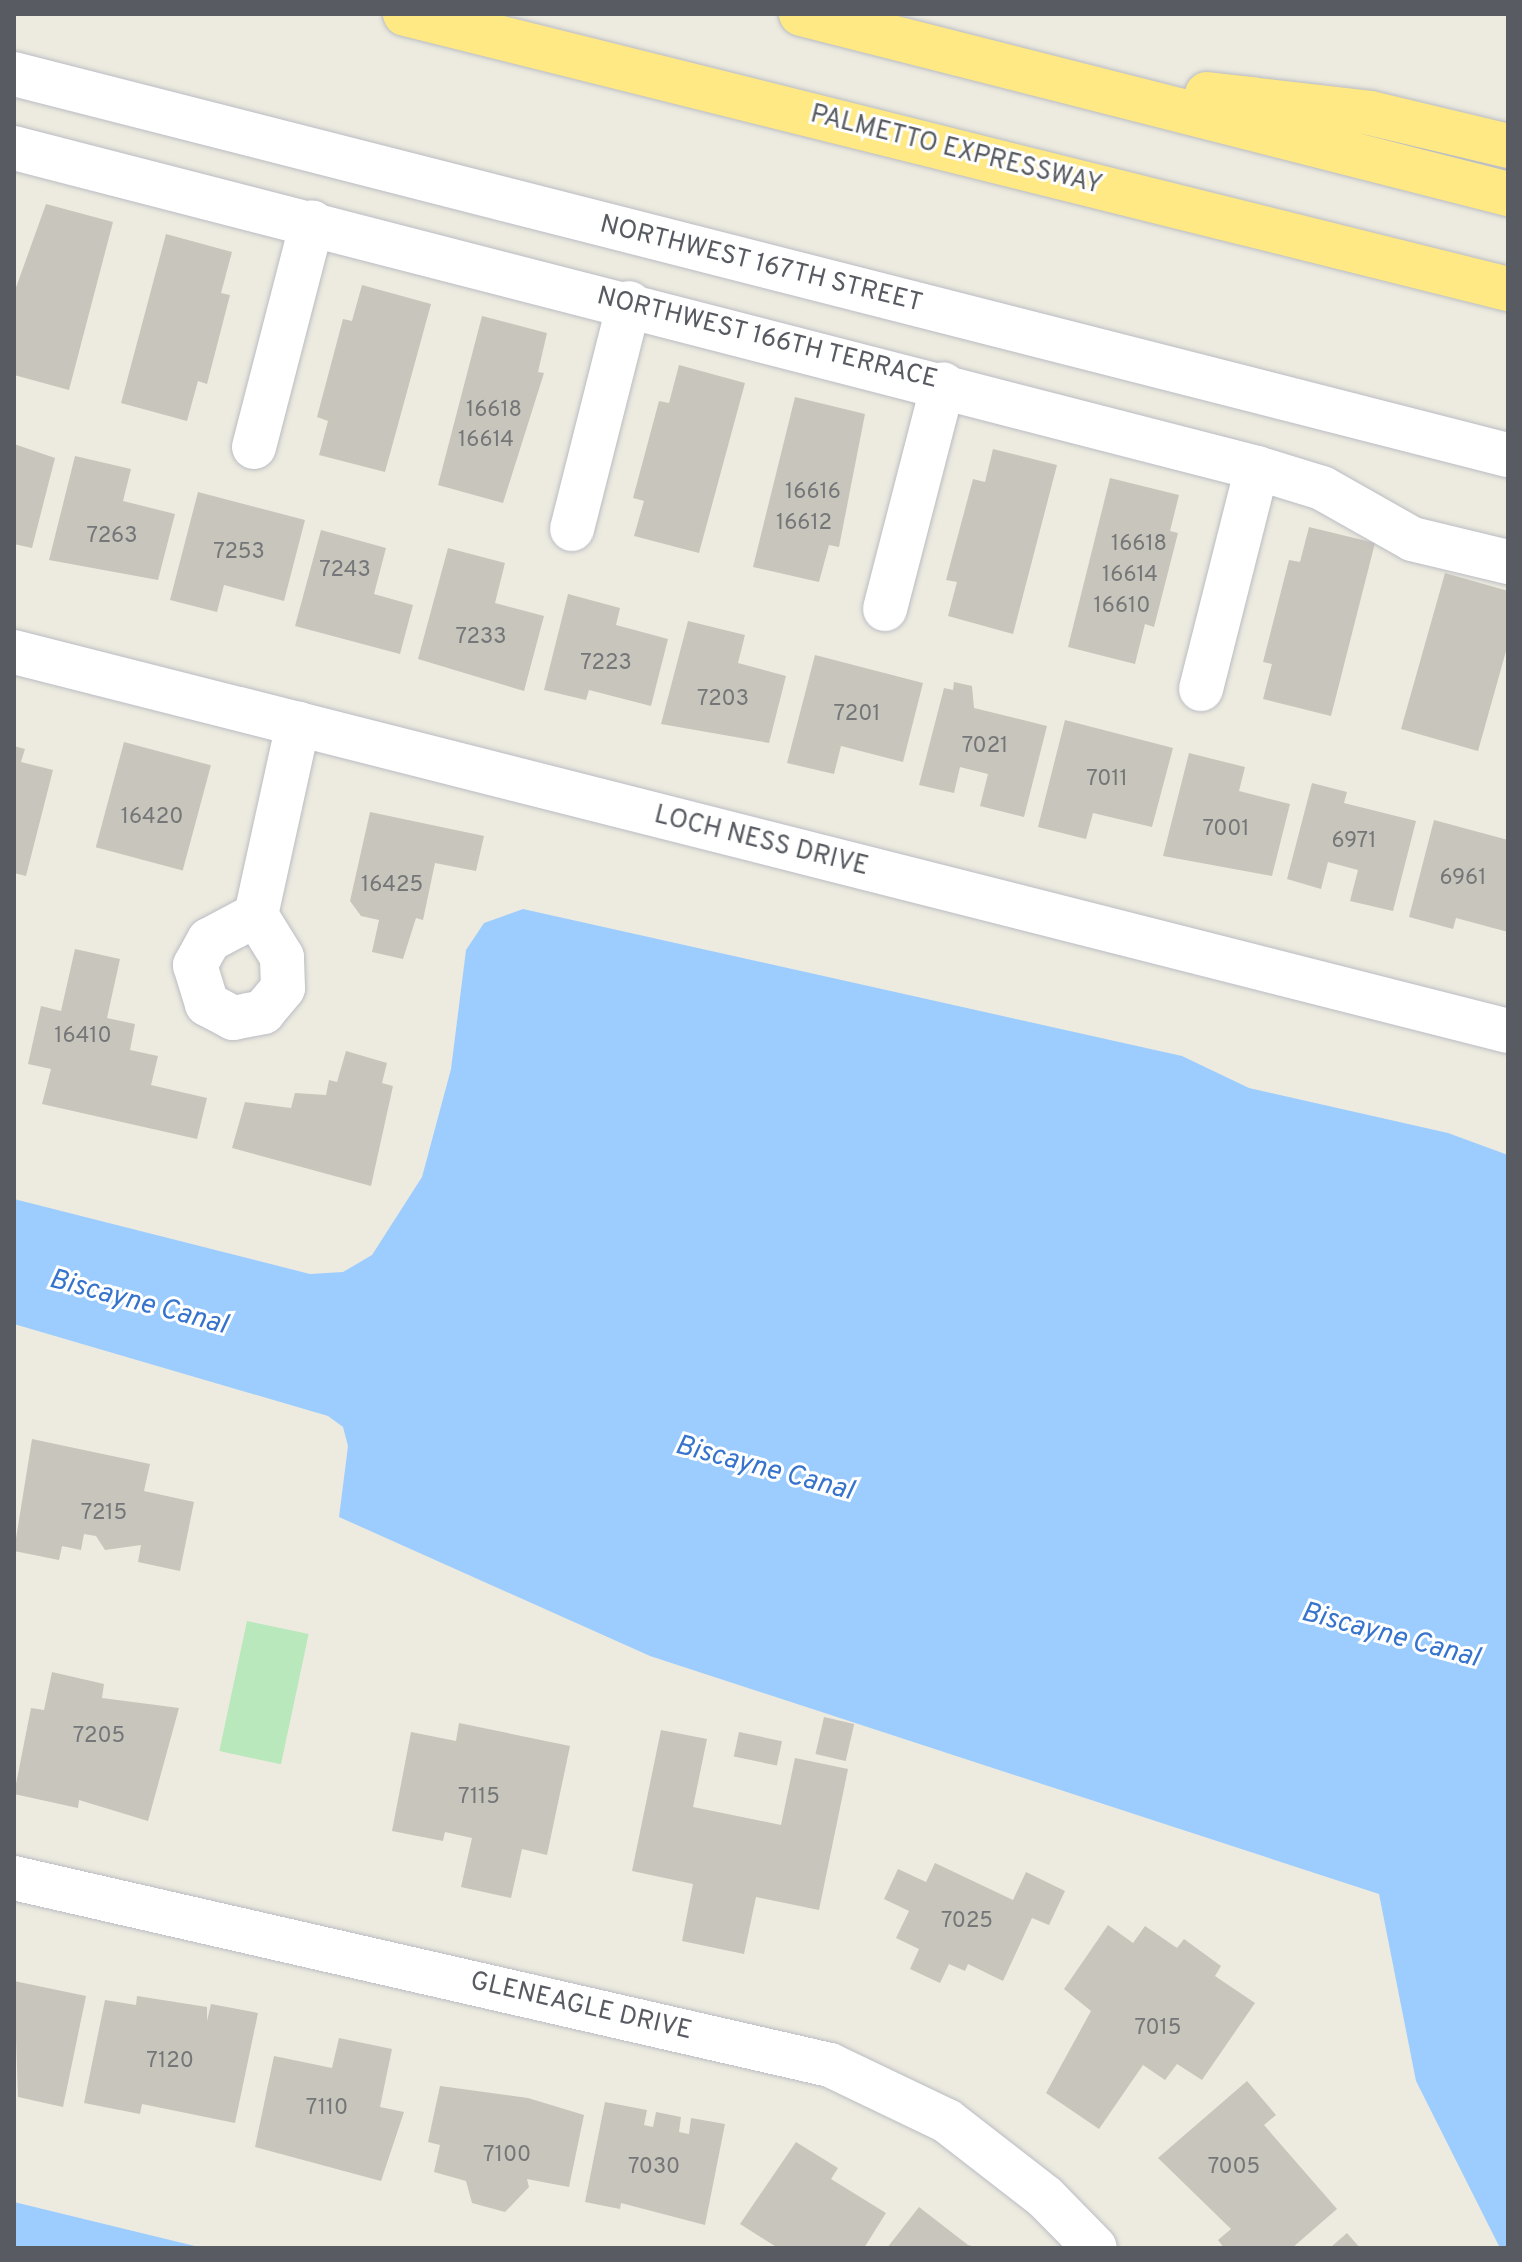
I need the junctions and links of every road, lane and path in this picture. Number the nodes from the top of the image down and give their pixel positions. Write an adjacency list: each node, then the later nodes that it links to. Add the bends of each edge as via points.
1 (405, 14): 9 (highway, PALMETTO EXPRESSWAY)
2 (801, 14): 3 (highway)
3 (1034, 74): 5 (highway, via 1370,113); 7 (highway)
4 (15, 79): 13 (street, NORTHWEST 167TH STREET)
5 (1508, 146)
6 (14, 148): 8 (street, NORTHWEST 166TH TERRACE)
7 (1508, 194)
8 (312, 222): 10 (street, NORTHWEST 166TH TERRACE); 12 (street)
9 (1508, 289)
10 (629, 303): 11 (street, NORTHWEST 166TH TERRACE); 15 (street)
11 (943, 384): 14 (street, NORTHWEST 166TH TERRACE); 17 (street)
12 (254, 447)
13 (1508, 455)
14 (1257, 468): 16 (street, NORTHWEST 166TH TERRACE, via 1334,493 1412,539); 19 (street)
15 (572, 529)
16 (1508, 562)
17 (885, 609)
18 (14, 652): 20 (street, LOCH NESS DRIVE)
19 (1201, 689)
20 (298, 724): 21 (street); 22 (street, LOCH NESS DRIVE)
21 (256, 915)
22 (1508, 1031)
23 (14, 1878): 24 (street, GLENEAGLE DRIVE, via 830,2065 947,2121 1045,2197)
24 (1095, 2248)

